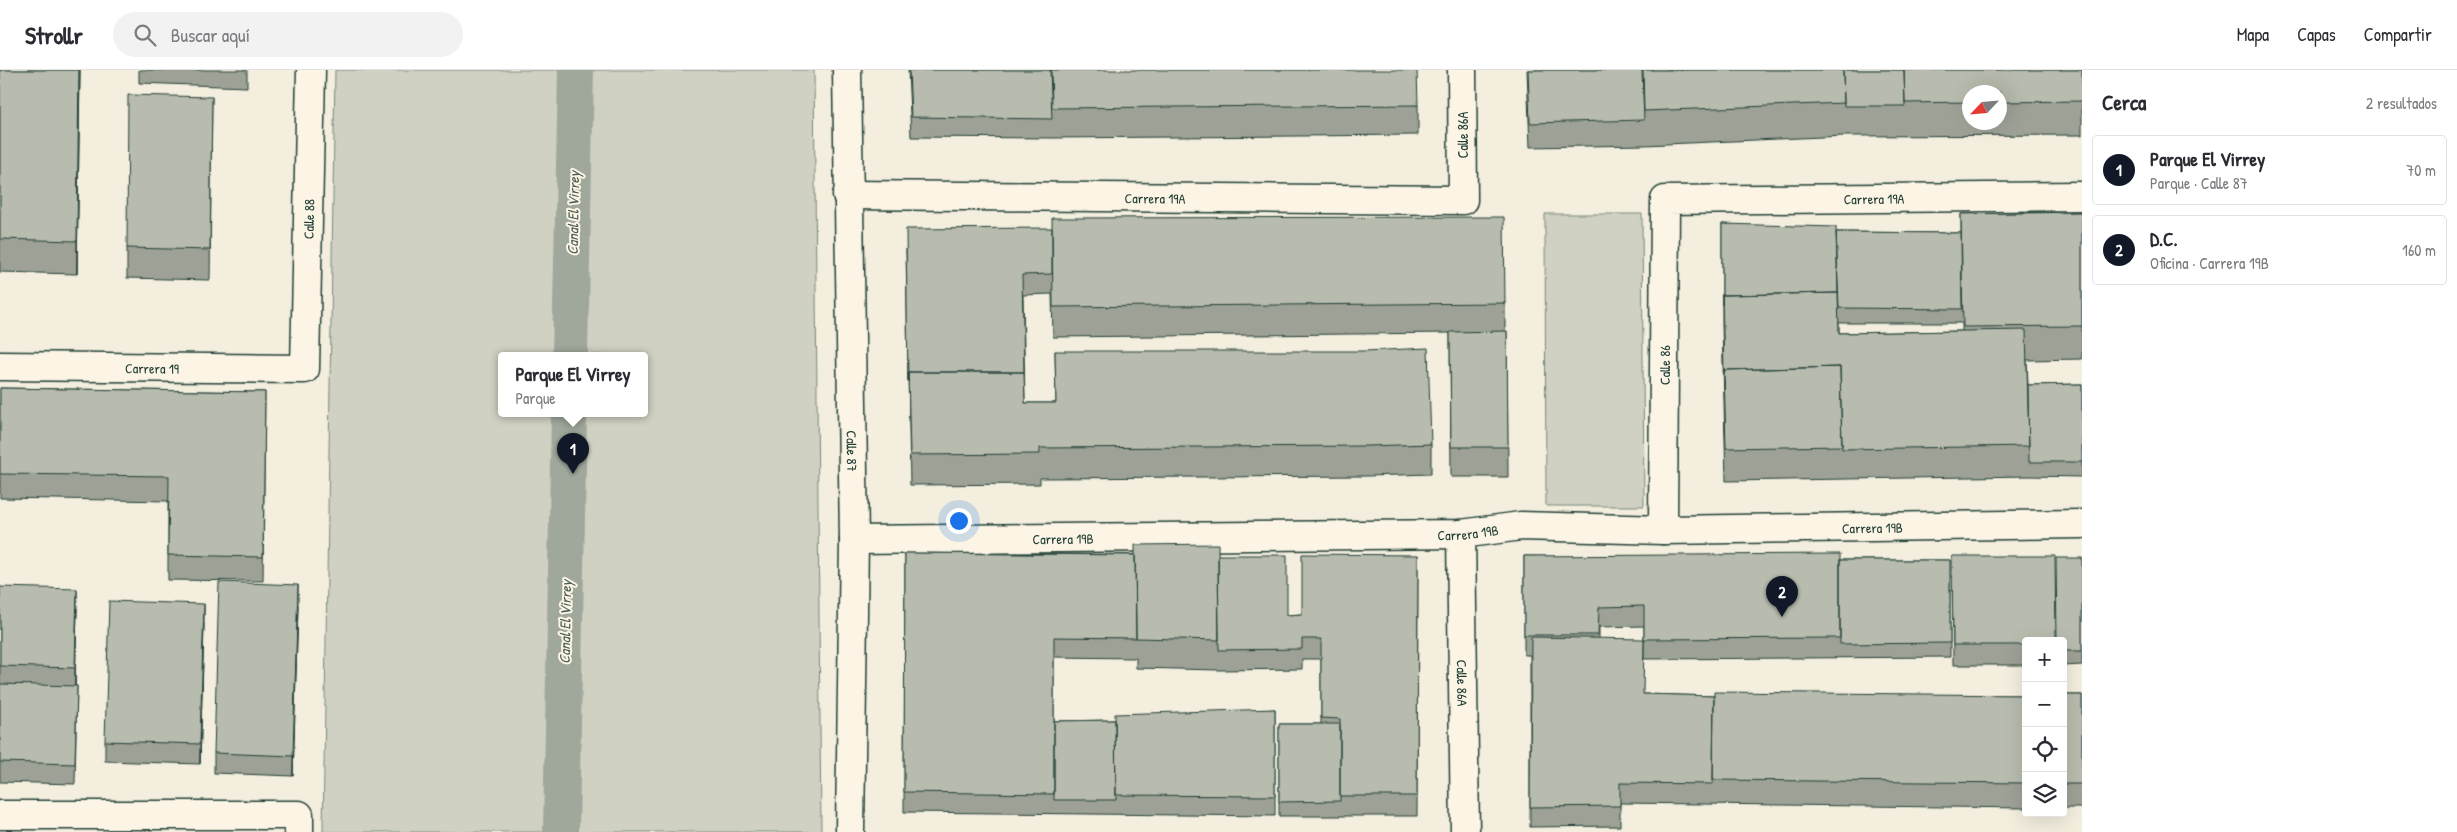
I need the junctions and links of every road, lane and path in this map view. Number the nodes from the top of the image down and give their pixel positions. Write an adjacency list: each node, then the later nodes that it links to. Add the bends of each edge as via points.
1 (311, 70): 9 (street, Calle 88)
2 (847, 70): 4 (street, Calle 87)
3 (1462, 70): 6 (street, Calle 86A)
4 (847, 194): 6 (street, Carrera 19A); 13 (street, Calle 87)
5 (2082, 196): 7 (street, Carrera 19A)
6 (1463, 200)
7 (1665, 200): 11 (street, Calle 86)
8 (0, 366): 9 (street, Carrera 19)
9 (305, 368)
10 (2082, 524): 11 (street, Carrera 19B)
11 (1663, 530): 12 (street, Carrera 19B, via 1521,526)
12 (1461, 534): 13 (street, Carrera 19B); 17 (street, Calle 86A)
13 (854, 540): 16 (street, Calle 87)
14 (0, 814): 15 (street)
15 (299, 824)
16 (850, 832)
17 (1465, 832)

